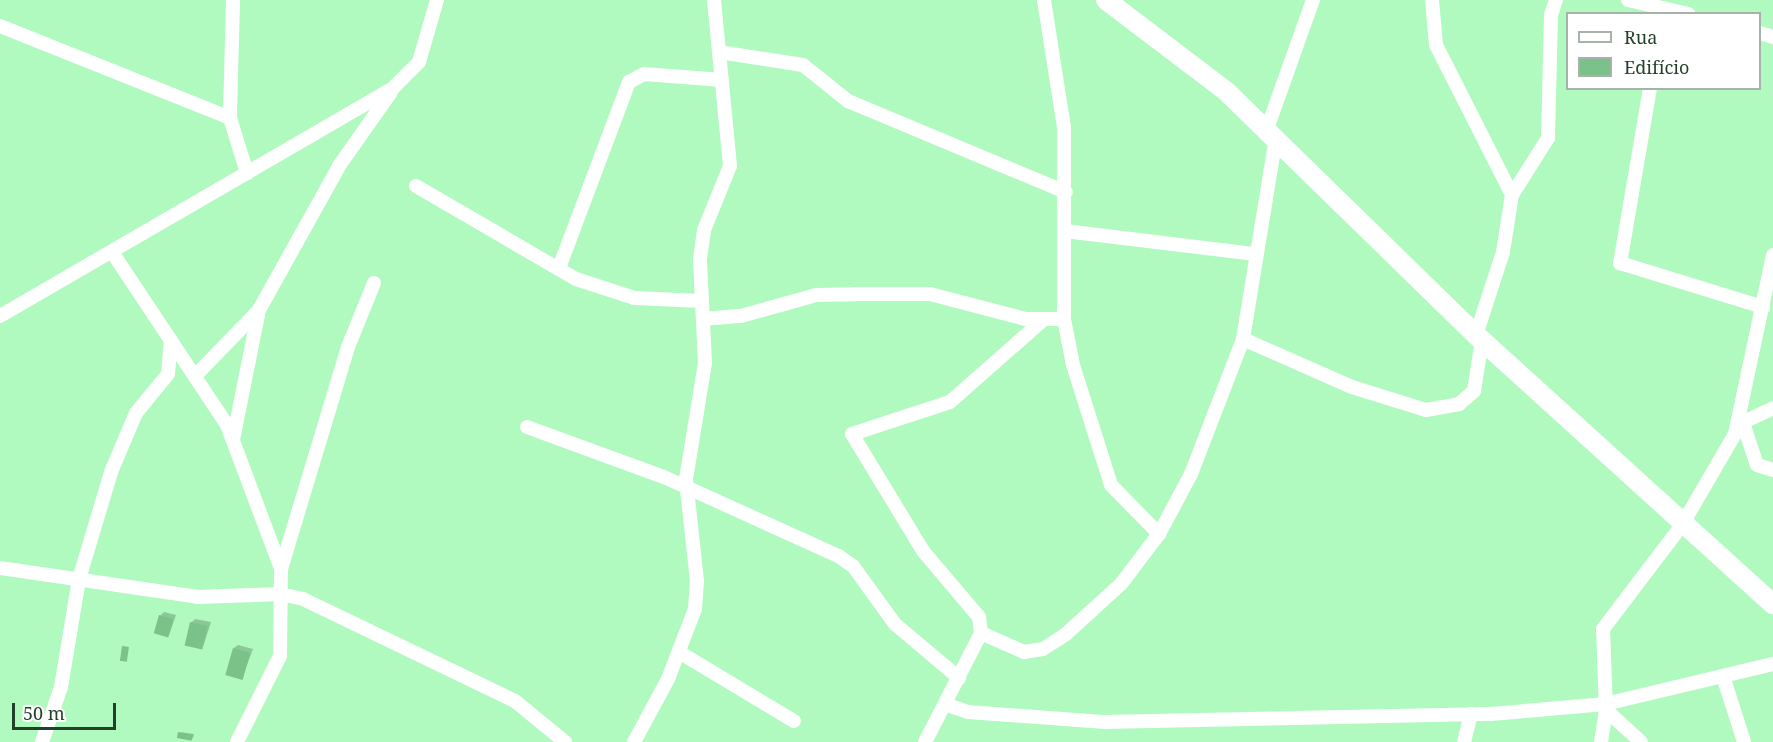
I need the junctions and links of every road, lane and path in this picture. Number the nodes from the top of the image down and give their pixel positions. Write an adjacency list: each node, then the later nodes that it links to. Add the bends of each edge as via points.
1 (233, 0): 17 (street)
2 (437, 0): 15 (street, via 418,62)
3 (714, 0): 13 (street)
4 (1044, 0): 23 (street, via 1065,127)
5 (1106, 0): 18 (street)
6 (1314, 0): 18 (street)
7 (1432, 0): 24 (street, via 1436,45)
8 (1556, 0): 24 (street, via 1551,15 1548,138)
9 (1628, 0): 10 (street)
10 (1662, 7): 11 (street)
11 (1681, 12)
12 (0, 26): 17 (street)
13 (719, 52): 14 (street); 23 (street, via 803,65 848,101)
14 (722, 80): 29 (street, via 644,74 629,82); 31 (street, via 730,166 705,230)
15 (393, 88): 21 (street); 33 (street, via 339,166)
16 (1650, 90): 32 (street, via 1620,263)
17 (230, 118): 21 (street)
18 (1272, 133): 19 (street); 20 (street)
19 (1293, 153): 20 (street); 39 (street)
20 (1271, 162): 27 (street)
21 (247, 172): 26 (street)
22 (416, 186): 29 (street)
23 (1066, 192): 25 (street)
24 (1512, 195): 39 (street, via 1500,263)
25 (1065, 231): 27 (street); 36 (street)
26 (112, 252): 34 (street); 38 (street)
27 (1254, 254): 40 (street)
28 (1773, 255): 32 (street)
29 (559, 268): 31 (street, via 634,298)
30 (374, 283): 52 (street, via 348,347)
31 (702, 301): 35 (street)
32 (1763, 307): 44 (street)
33 (259, 310): 41 (street); 46 (street)
34 (0, 316)
35 (703, 319): 37 (street, via 741,315 816,295 930,294); 48 (street, via 705,363)
36 (1064, 319): 37 (street); 50 (street, via 1088,424 1110,486)
37 (1042, 320): 56 (street, via 950,402 852,434 923,551 979,617)
38 (171, 338): 41 (street); 42 (street)
39 (1479, 338): 40 (street, via 1474,391 1459,404 1426,410 1352,387); 49 (street, via 1603,445)
40 (1243, 339): 50 (street, via 1216,420)
41 (195, 372): 42 (street); 46 (street)
42 (168, 374): 53 (street, via 136,413 122,442)
43 (1773, 408): 44 (street)
44 (1740, 424): 47 (street, via 1757,465); 49 (street)
45 (527, 427): 48 (street, via 664,477)
46 (233, 440): 52 (street)
47 (1773, 470)
48 (686, 491): 57 (street, via 697,581 694,609); 60 (street, via 840,557 895,624)
49 (1682, 525): 55 (street); 62 (street, via 1603,629)
50 (1159, 534): 56 (street, via 1091,614 1043,649 1024,652)
51 (0, 568): 53 (street)
52 (281, 569): 54 (street)
53 (79, 579): 54 (street, via 198,597); 65 (street, via 61,687)
54 (280, 594): 66 (street, via 280,656); 67 (street, via 303,599 515,701)
55 (1773, 604)
56 (981, 633): 60 (street)
57 (679, 652): 64 (street); 68 (street)
58 (1773, 664): 59 (street)
59 (1723, 676): 62 (street); 73 (street)
60 (959, 678): 61 (street)
61 (947, 705): 63 (street, via 968,712 1103,722); 69 (street)
62 (1606, 707): 63 (street); 71 (street); 72 (street)
63 (1471, 714): 70 (street)
64 (794, 721)
65 (42, 742)
66 (237, 742)
67 (565, 742)
68 (634, 742)
69 (925, 742)
70 (1464, 742)
71 (1601, 742)
72 (1641, 742)
73 (1744, 742)

